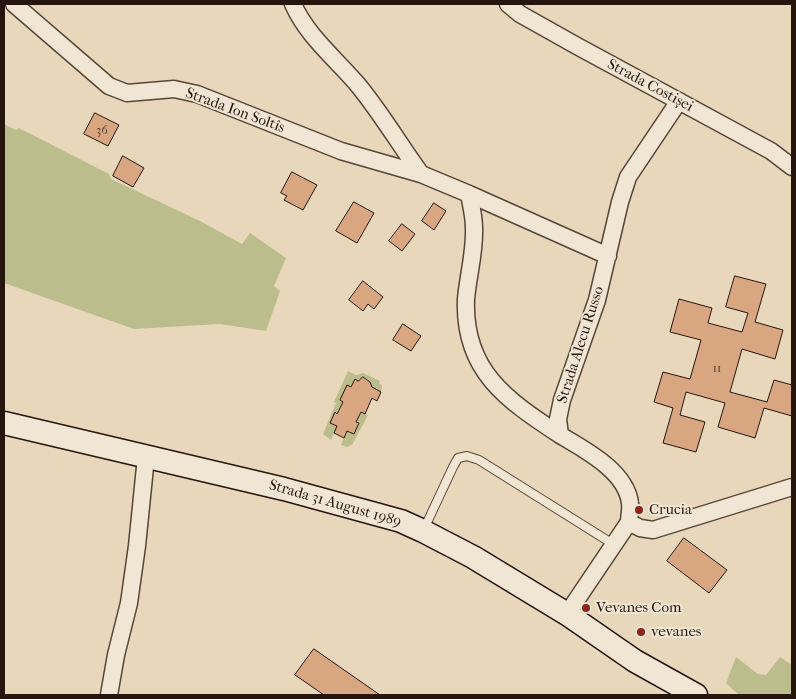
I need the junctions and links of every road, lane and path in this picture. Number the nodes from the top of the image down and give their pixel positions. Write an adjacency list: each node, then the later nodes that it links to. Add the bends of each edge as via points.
1 (14, 4): 6 (street, Strada Ion Soltîs, via 110,86 127,94 174,89 198,94 341,151)
2 (293, 4): 6 (street, via 309,29 359,86)
3 (508, 4): 4 (street, Strada Costișei, via 520,14)
4 (679, 101): 5 (street, Strada Costișei, via 771,151); 8 (street, via 628,177)
5 (792, 168)
6 (421, 174): 7 (street, Strada Ion Soltîs)
7 (469, 194): 8 (street, Strada Ion Soltîs); 10 (street, via 474,228 466,300 474,351 483,371 497,387)
8 (608, 256): 10 (street, Strada Alecu Russo, via 597,300 562,400 558,419)
9 (4, 423): 11 (main road, Strada 31 August 1989)
10 (560, 435): 13 (street, via 608,466 623,485 630,503)
11 (146, 458): 14 (main road, Strada 31 August 1989, via 338,502); 18 (street, via 129,603)
12 (790, 490): 13 (street, via 653,530)
13 (629, 522): 15 (street)
14 (423, 531): 15 (lane, via 458,458 467,456 479,460); 16 (main road, Strada 31 August 1989)
15 (613, 544): 16 (street)
16 (567, 614): 17 (main road, Strada 31 August 1989)
17 (635, 661): 19 (main road, Strada 31 August 1989); 20 (main road, Strada 31 August 1989)
18 (109, 695)
19 (674, 695)
20 (696, 695)

